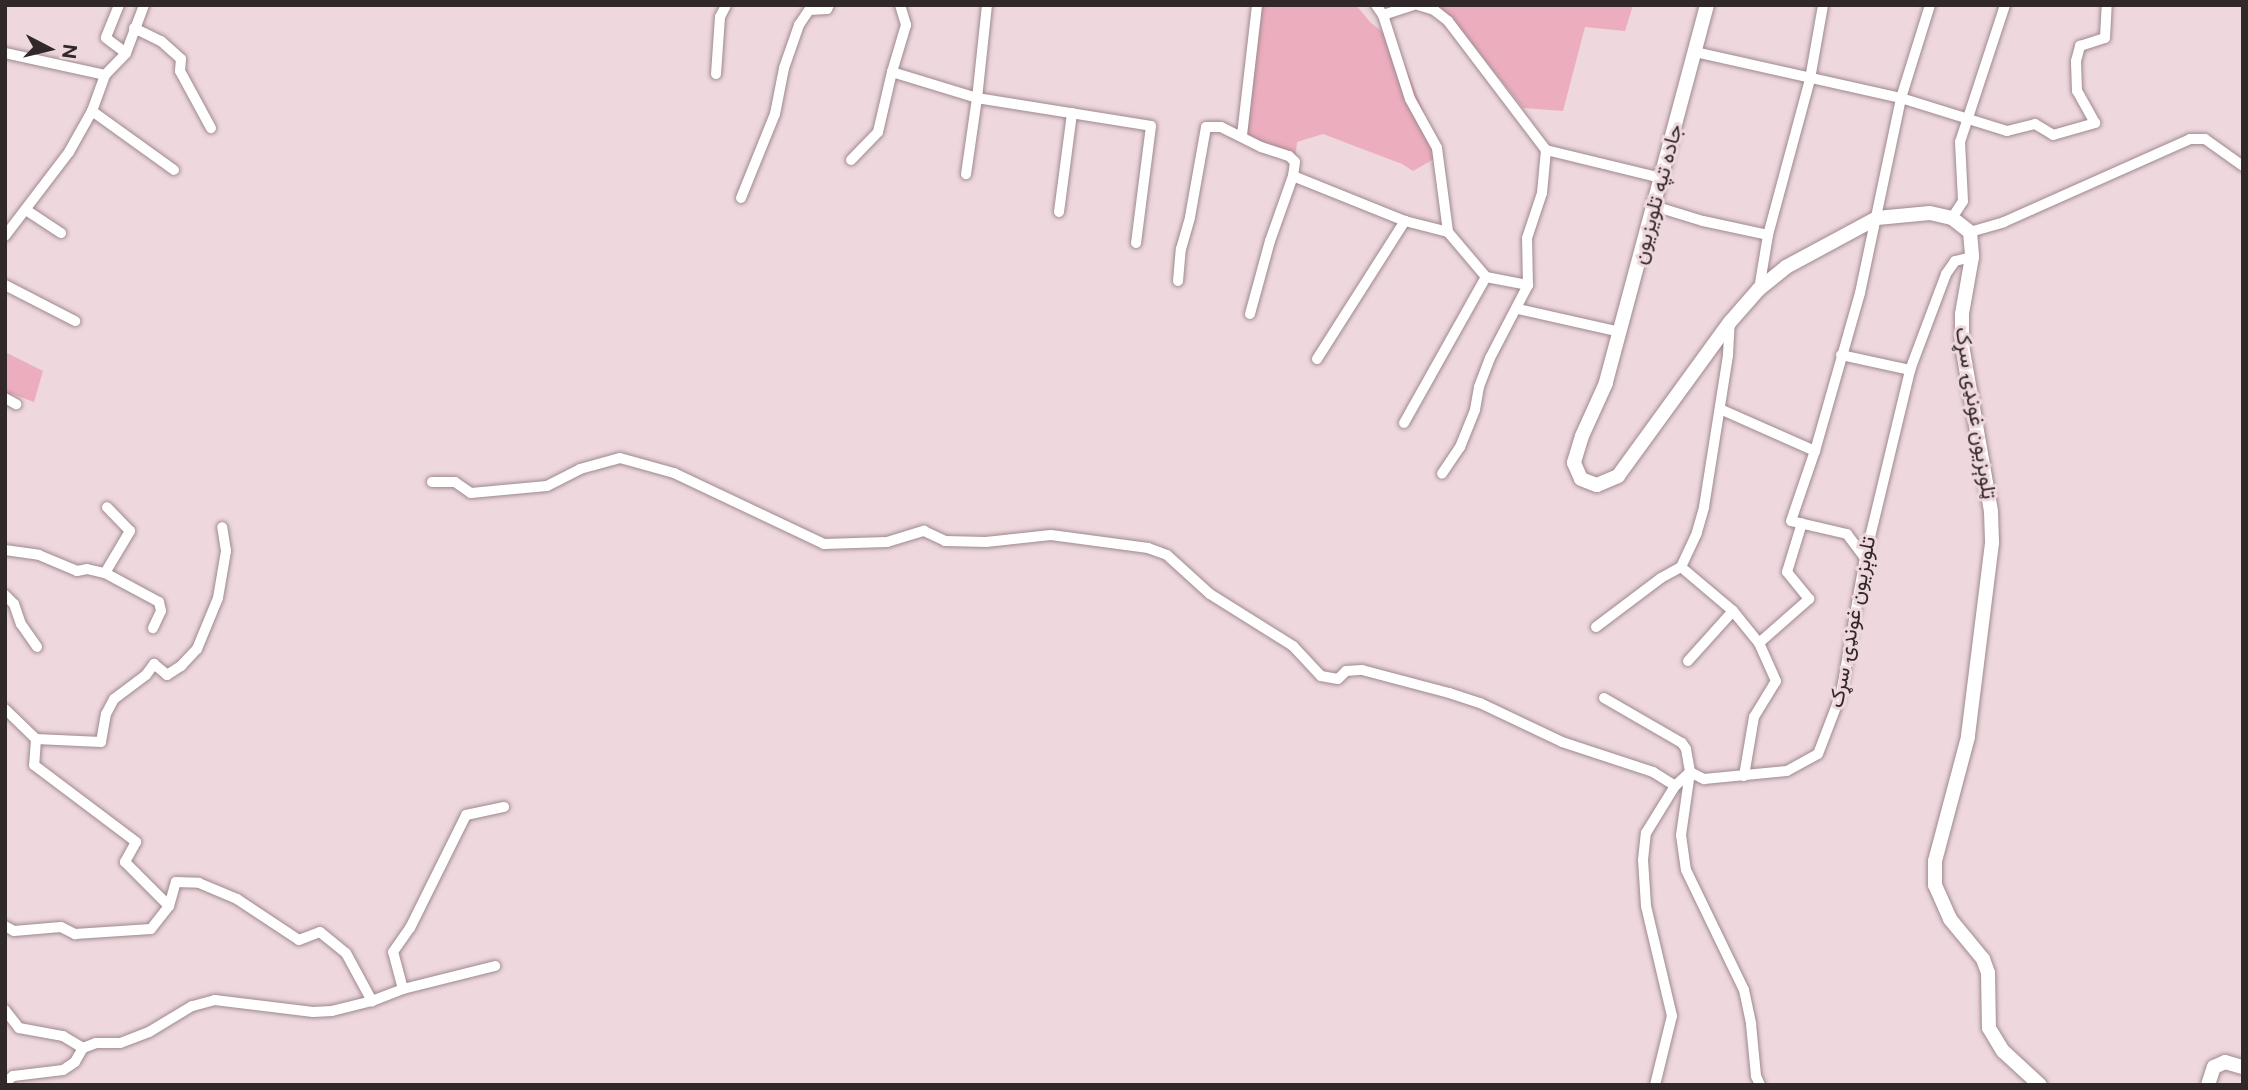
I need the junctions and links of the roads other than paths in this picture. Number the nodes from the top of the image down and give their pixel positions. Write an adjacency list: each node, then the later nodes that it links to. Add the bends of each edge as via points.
1 (119, 5): 19 (street, via 106,38)
2 (144, 5): 16 (street)
3 (726, 5): 21 (street, via 720,17)
4 (829, 5): 38 (street, via 808,10 799,25 775,114)
5 (900, 5): 20 (street, via 906,25)
6 (987, 5): 24 (street)
7 (1256, 5): 30 (street)
8 (1376, 5): 15 (street)
9 (1416, 5): 15 (street); 31 (street, via 1448,20)
10 (1707, 5): 17 (street, جاده تپه تلویزیون)
11 (1823, 5): 23 (street)
12 (1930, 5): 25 (street)
13 (2005, 5): 28 (street)
14 (2107, 5): 28 (street, via 2105,38 2080,46 2077,61 2077,91 2095,123 2053,135 2035,124 2007,131)
15 (1382, 15): 45 (street, via 1410,99 1437,148)
16 (134, 28): 19 (street); 29 (street, via 161,41 181,59 180,71)
17 (1695, 52): 23 (street); 37 (street, جاده تپه تلویزیون)
18 (5, 53): 22 (street)
19 (126, 53): 22 (street)
20 (892, 72): 24 (street); 32 (street, via 878,132)
21 (716, 74)
22 (105, 75): 26 (street)
23 (1810, 79): 25 (street); 48 (street)
24 (977, 98): 27 (street); 35 (street)
25 (1901, 98): 28 (street); 42 (street)
26 (92, 111): 34 (street); 40 (street, via 69,152)
27 (1072, 113): 41 (street); 50 (street, via 1151,126)
28 (1967, 119): 43 (street, via 1960,142 1962,201)
29 (211, 128)
30 (1242, 135): 36 (street, via 1289,156 1295,162); 53 (street, via 1206,127)
31 (1546, 150): 37 (street); 55 (street, via 1542,192 1527,238)
32 (851, 160)
33 (2243, 166): 46 (street, via 2205,139 2189,139 2004,222)
34 (174, 170)
35 (966, 174)
36 (1293, 176): 44 (street); 58 (street)
37 (1661, 178): 39 (street, جاده تپه تلویزیون)
38 (741, 198)
39 (1654, 206): 48 (street); 61 (street, جاده تپه تلویزیون)
40 (26, 210): 47 (street); 49 (street)
41 (1059, 212)
42 (1877, 218): 43 (street, via 1930,213); 56 (street, via 1786,267); 62 (street)
43 (1952, 218): 46 (street)
44 (1405, 221): 45 (street); 63 (street)
45 (1448, 232): 52 (street)
46 (1970, 232): 51 (street, ټلوېزيون غونډۍ سړک)
47 (61, 233)
48 (1768, 234): 56 (street)
49 (5, 236)
50 (1136, 243)
51 (1972, 257): 64 (street, تلوېزيون غونډۍ سړک, via 1955,261 1946,274); 104 (street, ټلوېزيون غونډۍ سړک, via 1962,314 1962,345 1991,512 1992,543 1968,737 1935,862 1934,885 1950,919 1986,966 1989,1028 2003,1051)
52 (1486, 277): 55 (street); 68 (street)
53 (1178, 281)
54 (5, 285): 59 (street)
55 (1528, 285): 57 (street)
56 (1759, 289): 60 (street)
57 (1518, 310): 61 (street); 70 (street, via 1490,358 1460,447)
58 (1250, 314)
59 (75, 320)
60 (1730, 322): 61 (street, جاده تپه تلویزیون, via 1639,451 1618,476 1597,485 1581,479 1574,463 1606,383); 67 (street)
61 (1620, 332)
62 (1841, 355): 64 (street); 69 (street)
63 (1317, 359)
64 (1910, 370): 76 (street, تلوېزيون غونډۍ سړک)
65 (5, 398): 66 (street)
66 (16, 404)
67 (1720, 409): 69 (street); 77 (street, via 1704,508)
68 (1404, 423)
69 (1815, 451): 73 (street, via 1791,521)
70 (1442, 474)
71 (432, 482): 91 (street, via 456,482 471,493 547,486 580,469 620,458 674,472 824,544 887,542 924,531 945,541 1051,535 1148,548 1167,555 1210,594 1293,646 1321,676 1338,678 1346,671 1362,670 1449,693 1562,742 1653,772)
72 (107, 507): 78 (street, via 130,531)
73 (1802, 523): 76 (street, via 1847,534); 83 (street, via 1787,572 1809,599)
74 (222, 527): 88 (street, via 226,551 218,598 197,649 167,675 154,664 114,699 101,742)
75 (5, 550): 78 (street, via 39,555 77,571)
76 (1864, 558): 90 (street, تلوېزيون غونډۍ سړک, via 1841,694 1818,754 1787,771)
77 (1681, 567): 80 (street); 81 (street)
78 (105, 573): 82 (street, via 159,602)
79 (5, 595): 84 (street, via 15,604 21,624)
80 (1733, 611): 83 (street); 85 (street)
81 (1596, 627)
82 (153, 628)
83 (1759, 643): 90 (street, via 1776,681 1754,717)
84 (37, 647)
85 (1688, 661)
86 (1604, 698): 89 (street, via 1682,743)
87 (5, 709): 88 (street)
88 (36, 738): 93 (street, via 34,765 136,842 125,862)
89 (1690, 772): 90 (street, تلوېزيون غونډۍ سړک, via 1704,779); 91 (street); 103 (street, via 1681,835 1686,870 1744,990)
90 (1744, 775)
91 (1675, 786): 102 (street, via 1646,832 1643,860 1646,906 1672,1016)
92 (505, 807): 96 (street, via 466,815 393,953)
93 (169, 906): 94 (street, via 152,929 75,934 61,927 14,931); 97 (street, via 176,882 199,883 237,899 299,940 320,932 346,953)
94 (5, 926)
95 (495, 966): 96 (street)
96 (403, 989): 97 (street)
97 (372, 1001): 99 (street, via 313,1012 215,1000 192,1006 120,1043)
98 (5, 1010): 99 (street, via 19,1028 63,1036)
99 (83, 1048): 101 (street, via 64,1070 13,1076)
100 (2243, 1067): 105 (street, via 2225,1062 2214,1067)
101 (5, 1083)
102 (1655, 1085)
103 (1760, 1085)
104 (2040, 1085)
105 (2208, 1085)

